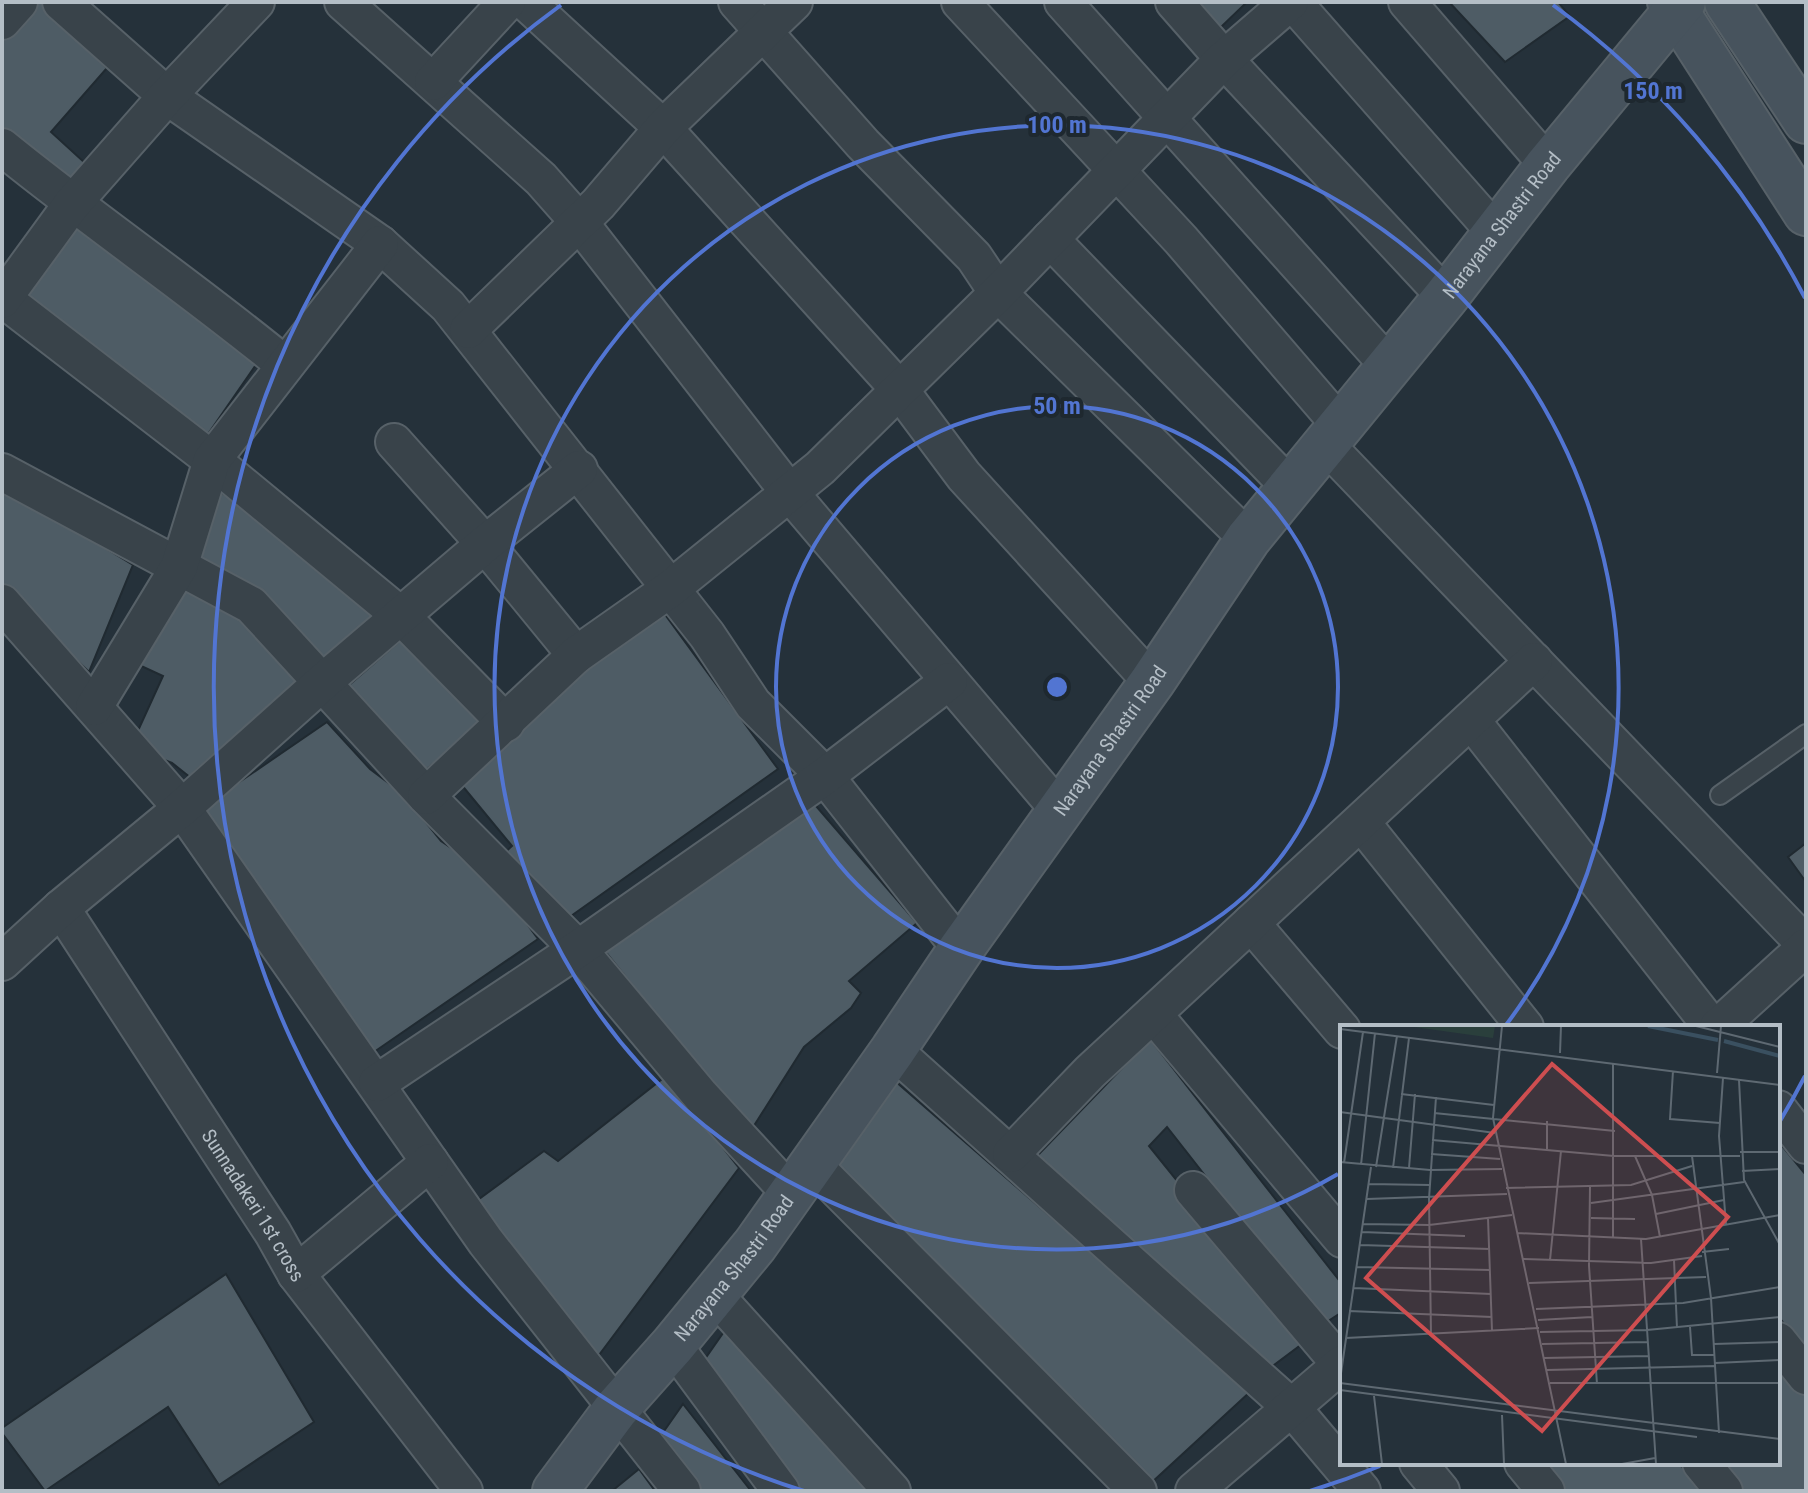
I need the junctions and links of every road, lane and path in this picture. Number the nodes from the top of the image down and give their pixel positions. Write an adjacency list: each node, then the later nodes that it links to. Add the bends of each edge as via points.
1 (19, 2): 16 (street)
2 (61, 2): 20 (street)
3 (256, 2): 20 (street)
4 (343, 2): 19 (street)
5 (507, 2): 19 (street)
6 (526, 2): 23 (street)
7 (737, 2): 17 (street)
8 (794, 2): 17 (street)
9 (960, 2): 26 (street)
10 (1063, 2): 21 (street)
11 (1174, 2): 18 (street)
12 (1292, 2): 18 (street); 30 (street)
13 (1407, 2): 25 (street)
14 (1727, 2): 22 (street)
15 (1676, 5): 25 (street, Narayana Shastri Road); 28 (street)
16 (2, 21)
17 (764, 30): 23 (street); 33 (street, via 863,144 974,257)
18 (1224, 59): 21 (street); 34 (street)
19 (433, 82): 29 (street, via 541,179)
20 (167, 96): 27 (street); 32 (street)
21 (1168, 117): 26 (street); 38 (street)
22 (1806, 121)
23 (663, 128): 29 (street); 39 (street)
24 (2, 147): 27 (street)
25 (1548, 165): 30 (street, Narayana Shastri Road)
26 (1115, 171): 31 (street); 40 (street, via 1181,240)
27 (72, 204): 35 (street); 37 (street)
28 (1806, 213)
29 (579, 222): 36 (street); 46 (street)
30 (1497, 234): 34 (street, Narayana Shastri Road)
31 (1050, 239): 33 (street); 45 (street)
32 (380, 244): 36 (street); 37 (street)
33 (998, 293): 39 (street); 47 (street)
34 (1446, 297): 38 (street, Narayana Shastri Road)
35 (2, 299): 42 (street)
36 (468, 330): 43 (street)
37 (285, 365): 42 (street)
38 (1390, 367): 40 (street, Narayana Shastri Road)
39 (899, 389): 46 (street); 57 (street, via 964,476)
40 (1334, 436): 45 (street, Narayana Shastri Road); 54 (street)
41 (394, 442): 48 (street)
42 (212, 460): 49 (street); 52 (street)
43 (579, 469): 48 (street); 50 (street)
44 (2, 472): 49 (street)
45 (1291, 488): 47 (street, Narayana Shastri Road)
46 (789, 492): 50 (street); 56 (street)
47 (1248, 539): 57 (street, Narayana Shastri Road)
48 (485, 544): 52 (street); 53 (street)
49 (179, 567): 55 (street, via 251,605); 58 (street)
50 (670, 589): 53 (street); 62 (street, via 753,704)
51 (2, 603): 58 (street)
52 (401, 616): 55 (street); 60 (street)
53 (576, 655): 60 (street)
54 (1534, 661): 59 (street); 70 (street)
55 (324, 681): 64 (street); 65 (street)
56 (949, 681): 62 (street); 66 (street)
57 (1152, 682): 66 (street, Narayana Shastri Road)
58 (94, 707): 65 (street)
59 (1471, 720): 67 (street); 76 (street)
60 (506, 723): 64 (street)
61 (1806, 734): 63 (lane)
62 (825, 776): 71 (street); 72 (street)
63 (1720, 795)
64 (426, 796): 71 (street)
65 (182, 808): 68 (street); 80 (street)
66 (1061, 812): 72 (street, Narayana Shastri Road)
67 (1361, 822): 69 (street); 75 (street)
68 (61, 908): 73 (street); 88 (street, Sunnadakeri 1st cross)
69 (1251, 923): 74 (street); 78 (street)
70 (1806, 946): 77 (street)
71 (578, 949): 80 (street); 85 (street, via 701,1096)
72 (961, 949): 79 (street, Narayana Shastri Road)
73 (2, 962)
74 (1153, 1014): 83 (street); 87 (street)
75 (1523, 1025)
76 (1713, 1025)
77 (1717, 1025)
78 (1340, 1028)
79 (893, 1050): 83 (street); 85 (street, Narayana Shastri Road)
80 (377, 1083): 84 (street)
81 (1780, 1112): 82 (street)
82 (1806, 1145)
83 (1011, 1154): 96 (street)
84 (430, 1162): 88 (street); 95 (street)
85 (801, 1179): 89 (street, Narayana Shastri Road); 107 (street)
86 (1193, 1190): 92 (street)
87 (1340, 1237)
88 (296, 1274): 103 (street, Sunnadakeri 1st cross)
89 (714, 1294): 91 (street, Narayana Shastri Road); 106 (street)
90 (1780, 1344): 94 (street)
91 (673, 1345): 95 (street, Narayana Shastri Road); 105 (street)
92 (1340, 1363)
93 (1340, 1367): 96 (street)
94 (1806, 1376)
95 (616, 1409): 102 (street, Narayana Shastri Road); 104 (street)
96 (1293, 1409): 98 (street); 108 (street)
97 (1340, 1465): 109 (street)
98 (1340, 1465)
99 (1420, 1465): 110 (street)
100 (1525, 1465): 111 (street)
101 (1703, 1465): 112 (street)
102 (566, 1487)
103 (464, 1491)
104 (682, 1491)
105 (781, 1491)
106 (892, 1491)
107 (1138, 1491)
108 (1194, 1491)
109 (1362, 1491)
110 (1441, 1491)
111 (1546, 1491)
112 (1724, 1491)

